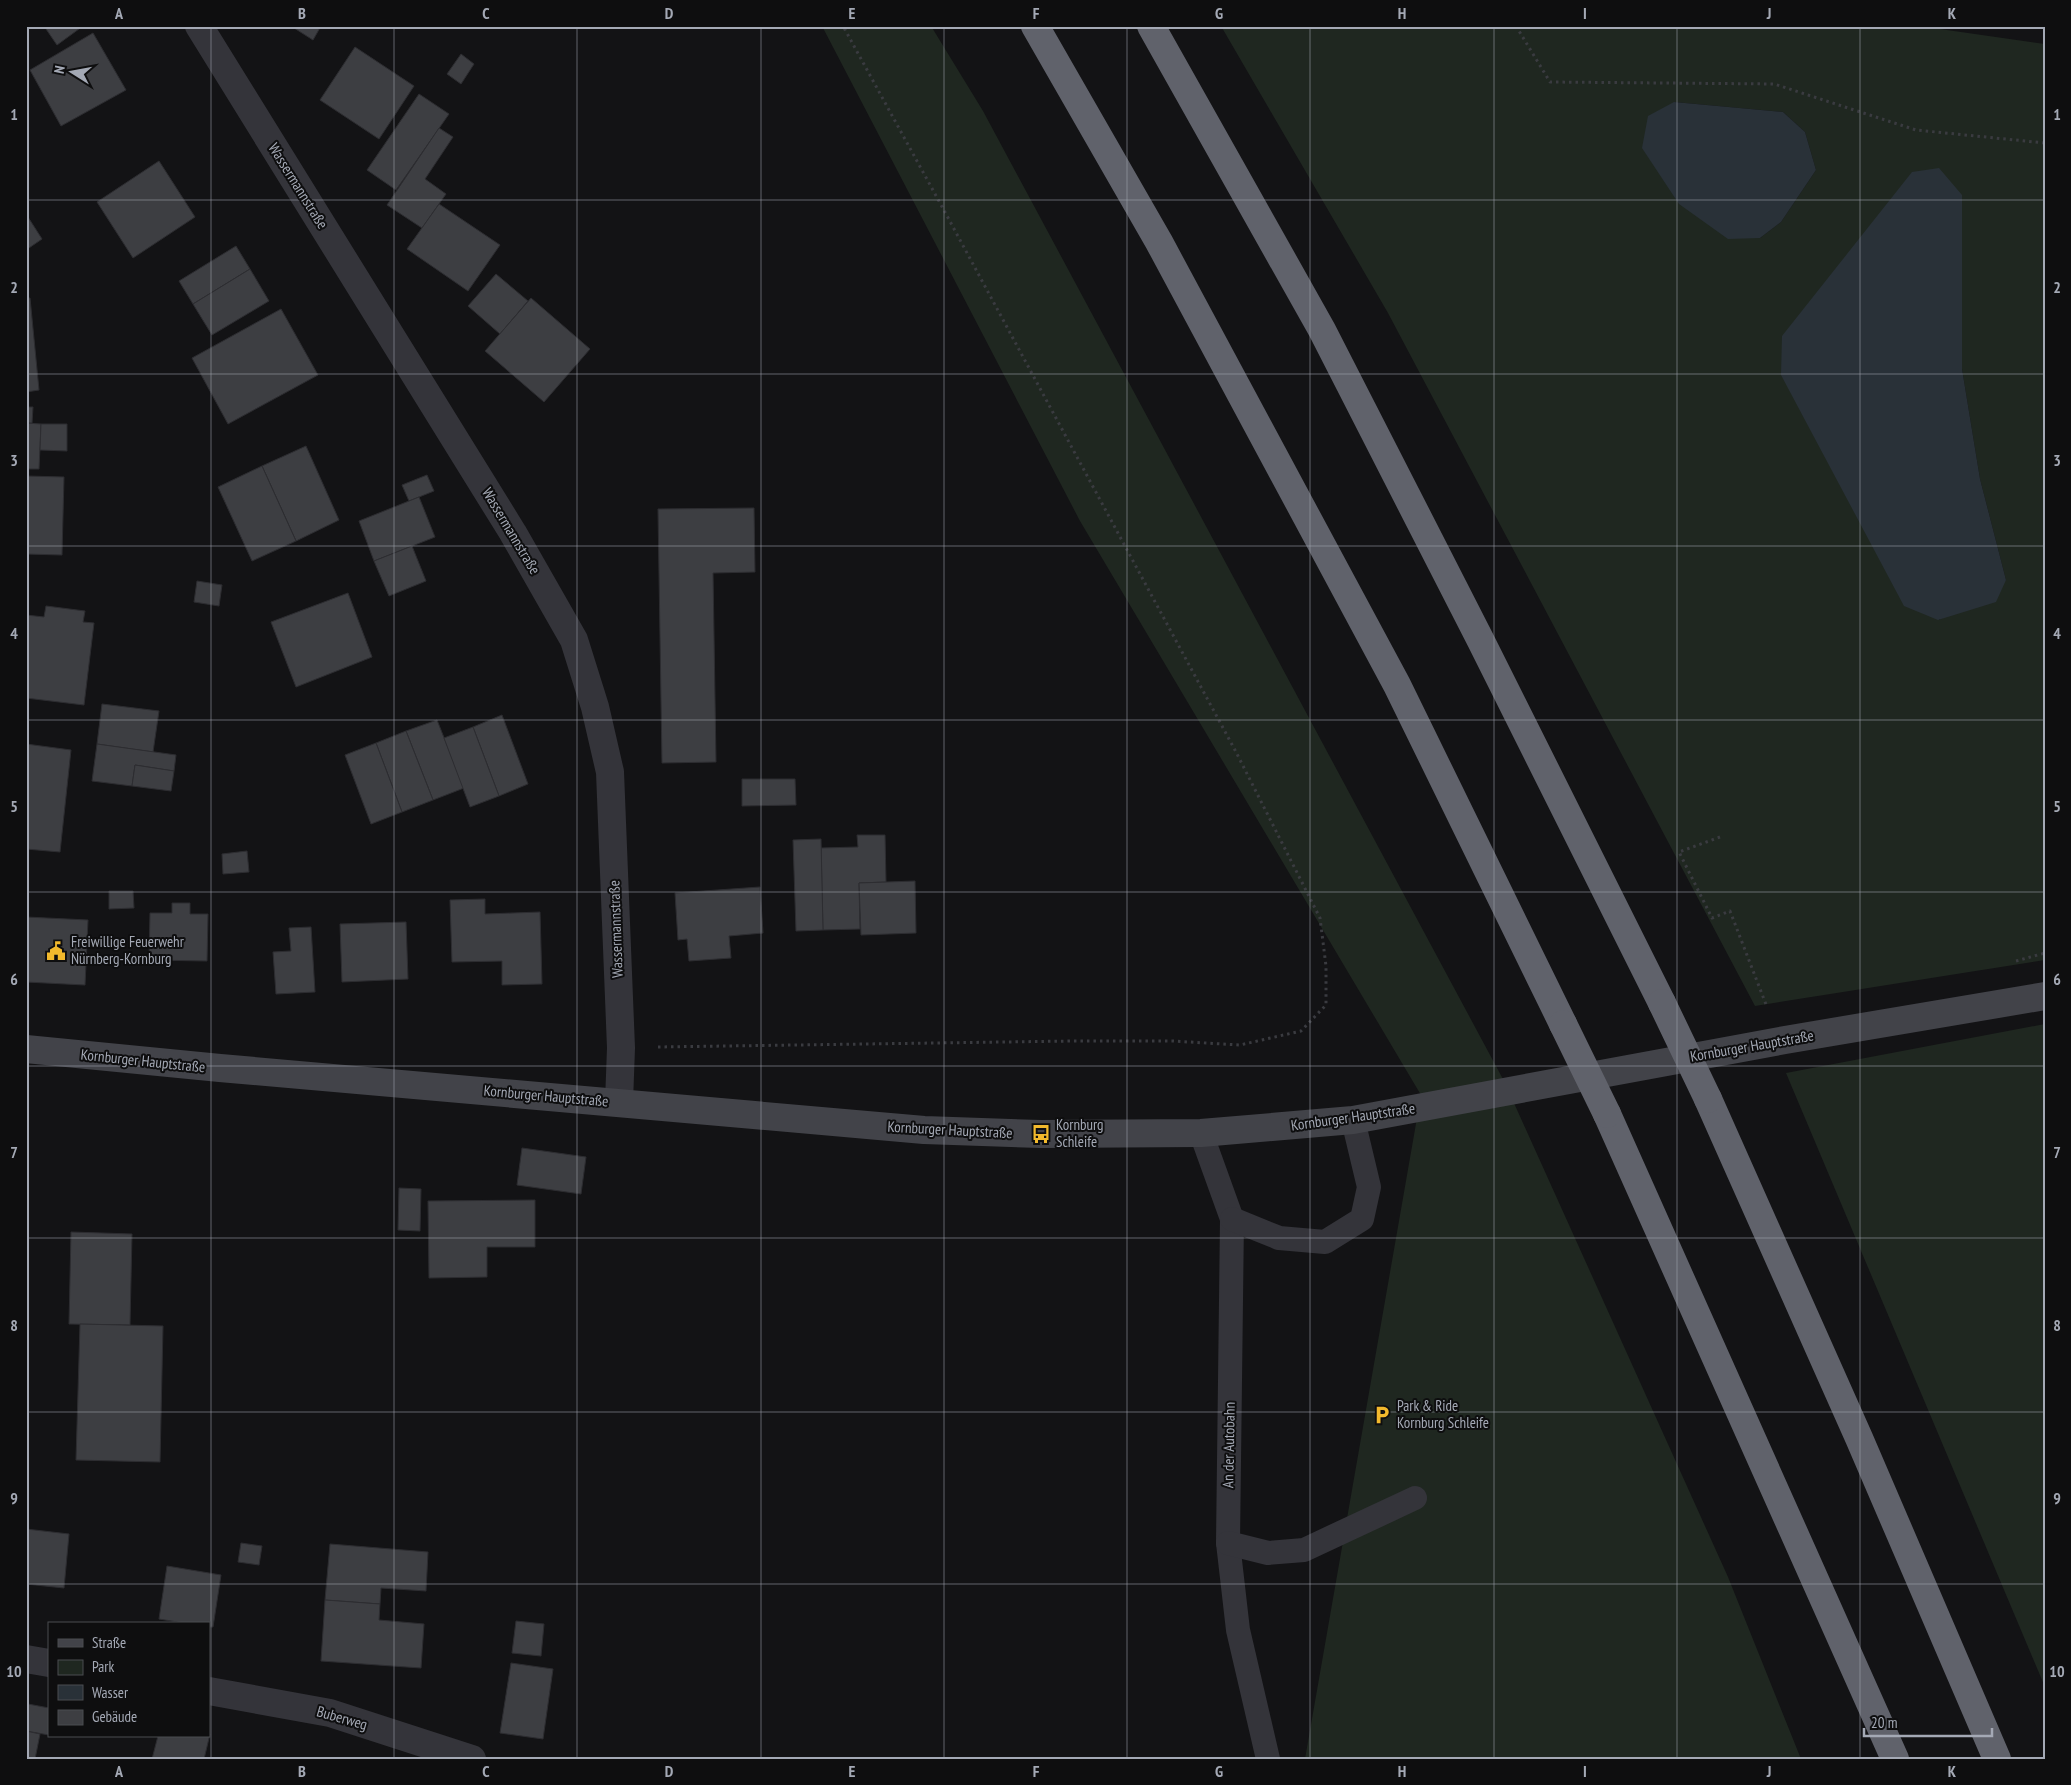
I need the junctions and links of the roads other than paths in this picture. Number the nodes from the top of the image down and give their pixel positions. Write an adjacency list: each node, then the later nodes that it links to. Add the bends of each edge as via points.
1 (199, 26): 6 (street, Wassermannstraße, via 512,533 574,640 595,707 610,772 621,1048)
2 (1036, 26): 17 (highway, bridge, via 1159,242 1397,685 1607,1114)
3 (1152, 26): 18 (highway, bridge, via 1322,330 1662,1004 1708,1099 1855,1429)
4 (2045, 996): 7 (main road, Kornburger Hauptstraße, via 1785,1040)
5 (26, 1049): 6 (main road, Kornburger Hauptstraße)
6 (619, 1102): 8 (main road, Kornburger Hauptstraße, via 924,1130)
7 (1353, 1120): 8 (main road, Kornburger Hauptstraße); 9 (lane, via 1369,1187 1362,1219 1325,1242 1279,1238)
8 (1201, 1134): 9 (lane, An der Autobahn)
9 (1232, 1219): 11 (lane, An der Autobahn)
10 (1415, 1498): 11 (lane, via 1304,1550 1268,1553)
11 (1228, 1543): 16 (lane, An der Autobahn, via 1238,1630)
12 (26, 1659): 13 (street)
13 (48, 1663)
14 (210, 1691): 15 (street, Buberweg, via 330,1713)
15 (472, 1759)
16 (1268, 1759)
17 (1895, 1759)
18 (1998, 1759)

